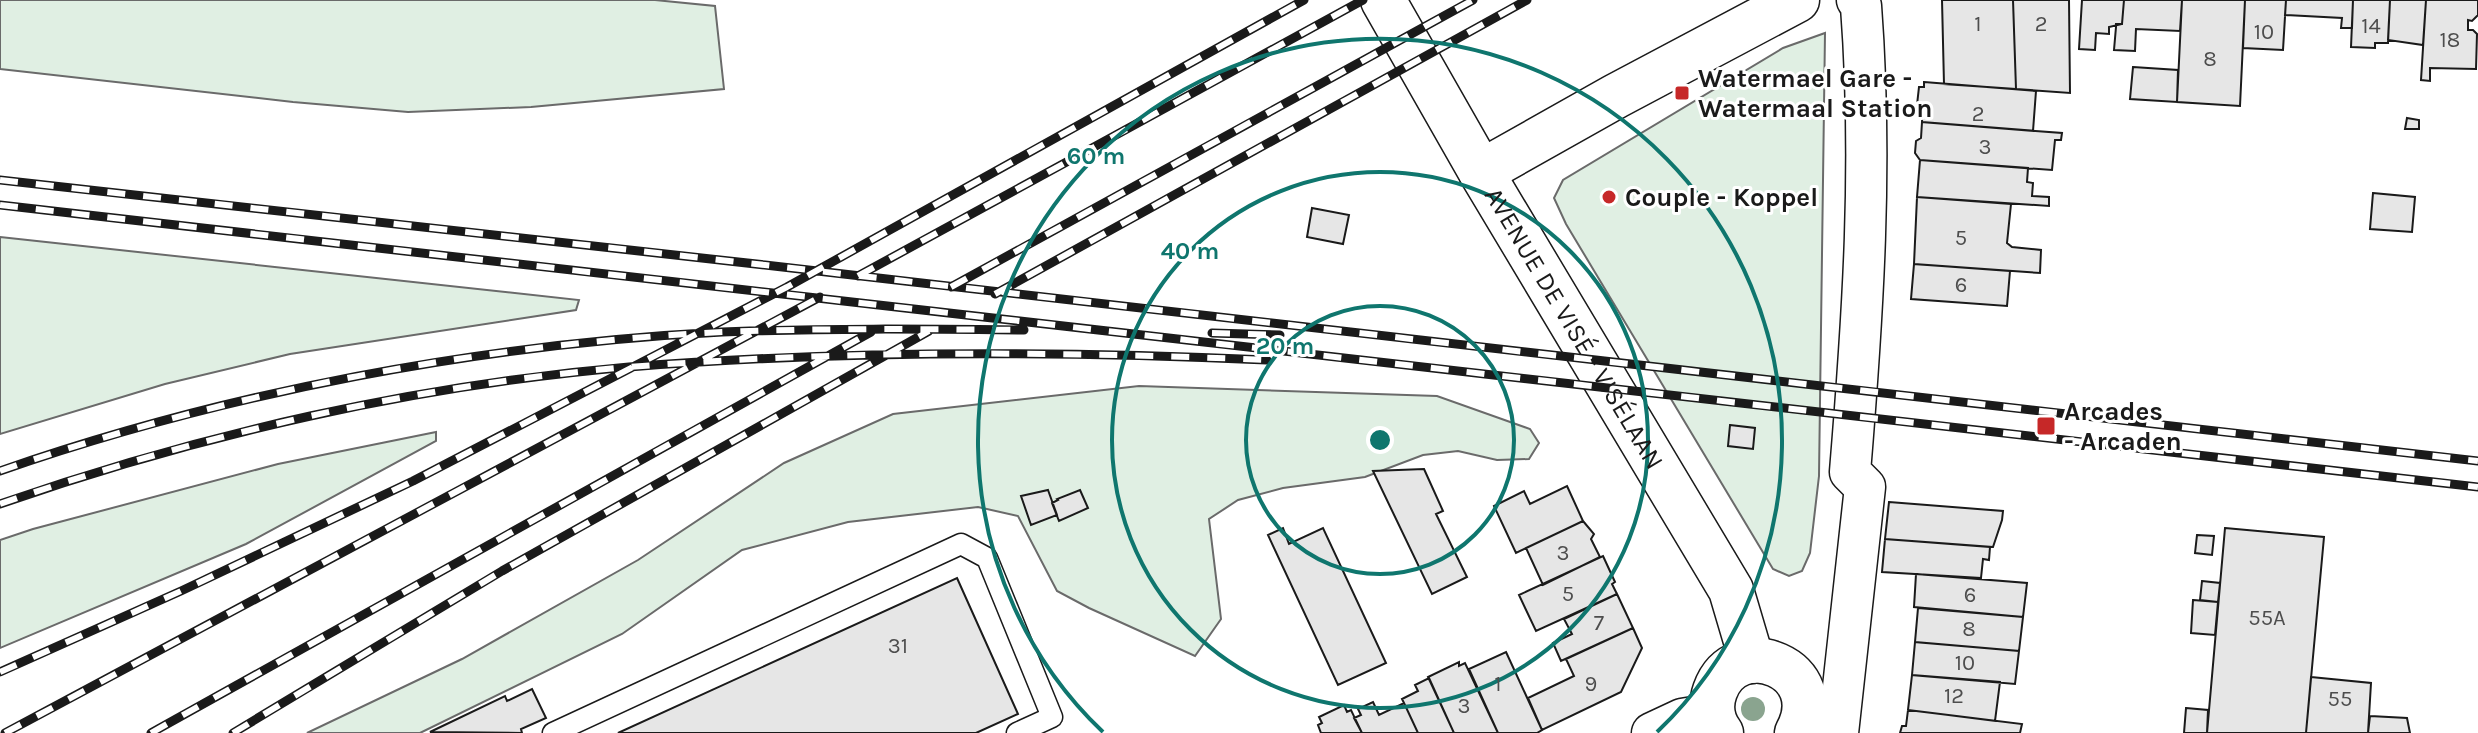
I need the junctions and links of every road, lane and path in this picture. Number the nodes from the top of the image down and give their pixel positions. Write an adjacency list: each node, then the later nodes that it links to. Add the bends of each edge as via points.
1 (1383, 0): 4 (street, AVENUE DE VISÉ - VISÉLAAN)
2 (1797, 0): 4 (street)
3 (1857, 0): 11 (street, via 1866,75 1867,245 1850,472 1865,487)
4 (1481, 172): 5 (street, AVENUE DE VISÉ - VISÉLAAN, via 1731,590)
5 (1752, 661): 6 (street, via 1738,665 1717,685 1712,699); 10 (street, via 1770,661 1798,681 1805,715)
6 (1716, 724): 9 (street, via 1682,719)
7 (553, 733): 8 (lane, via 961,544 987,558 1052,717)
8 (1017, 733)
9 (1652, 733)
10 (1797, 733)
11 (1838, 733)

